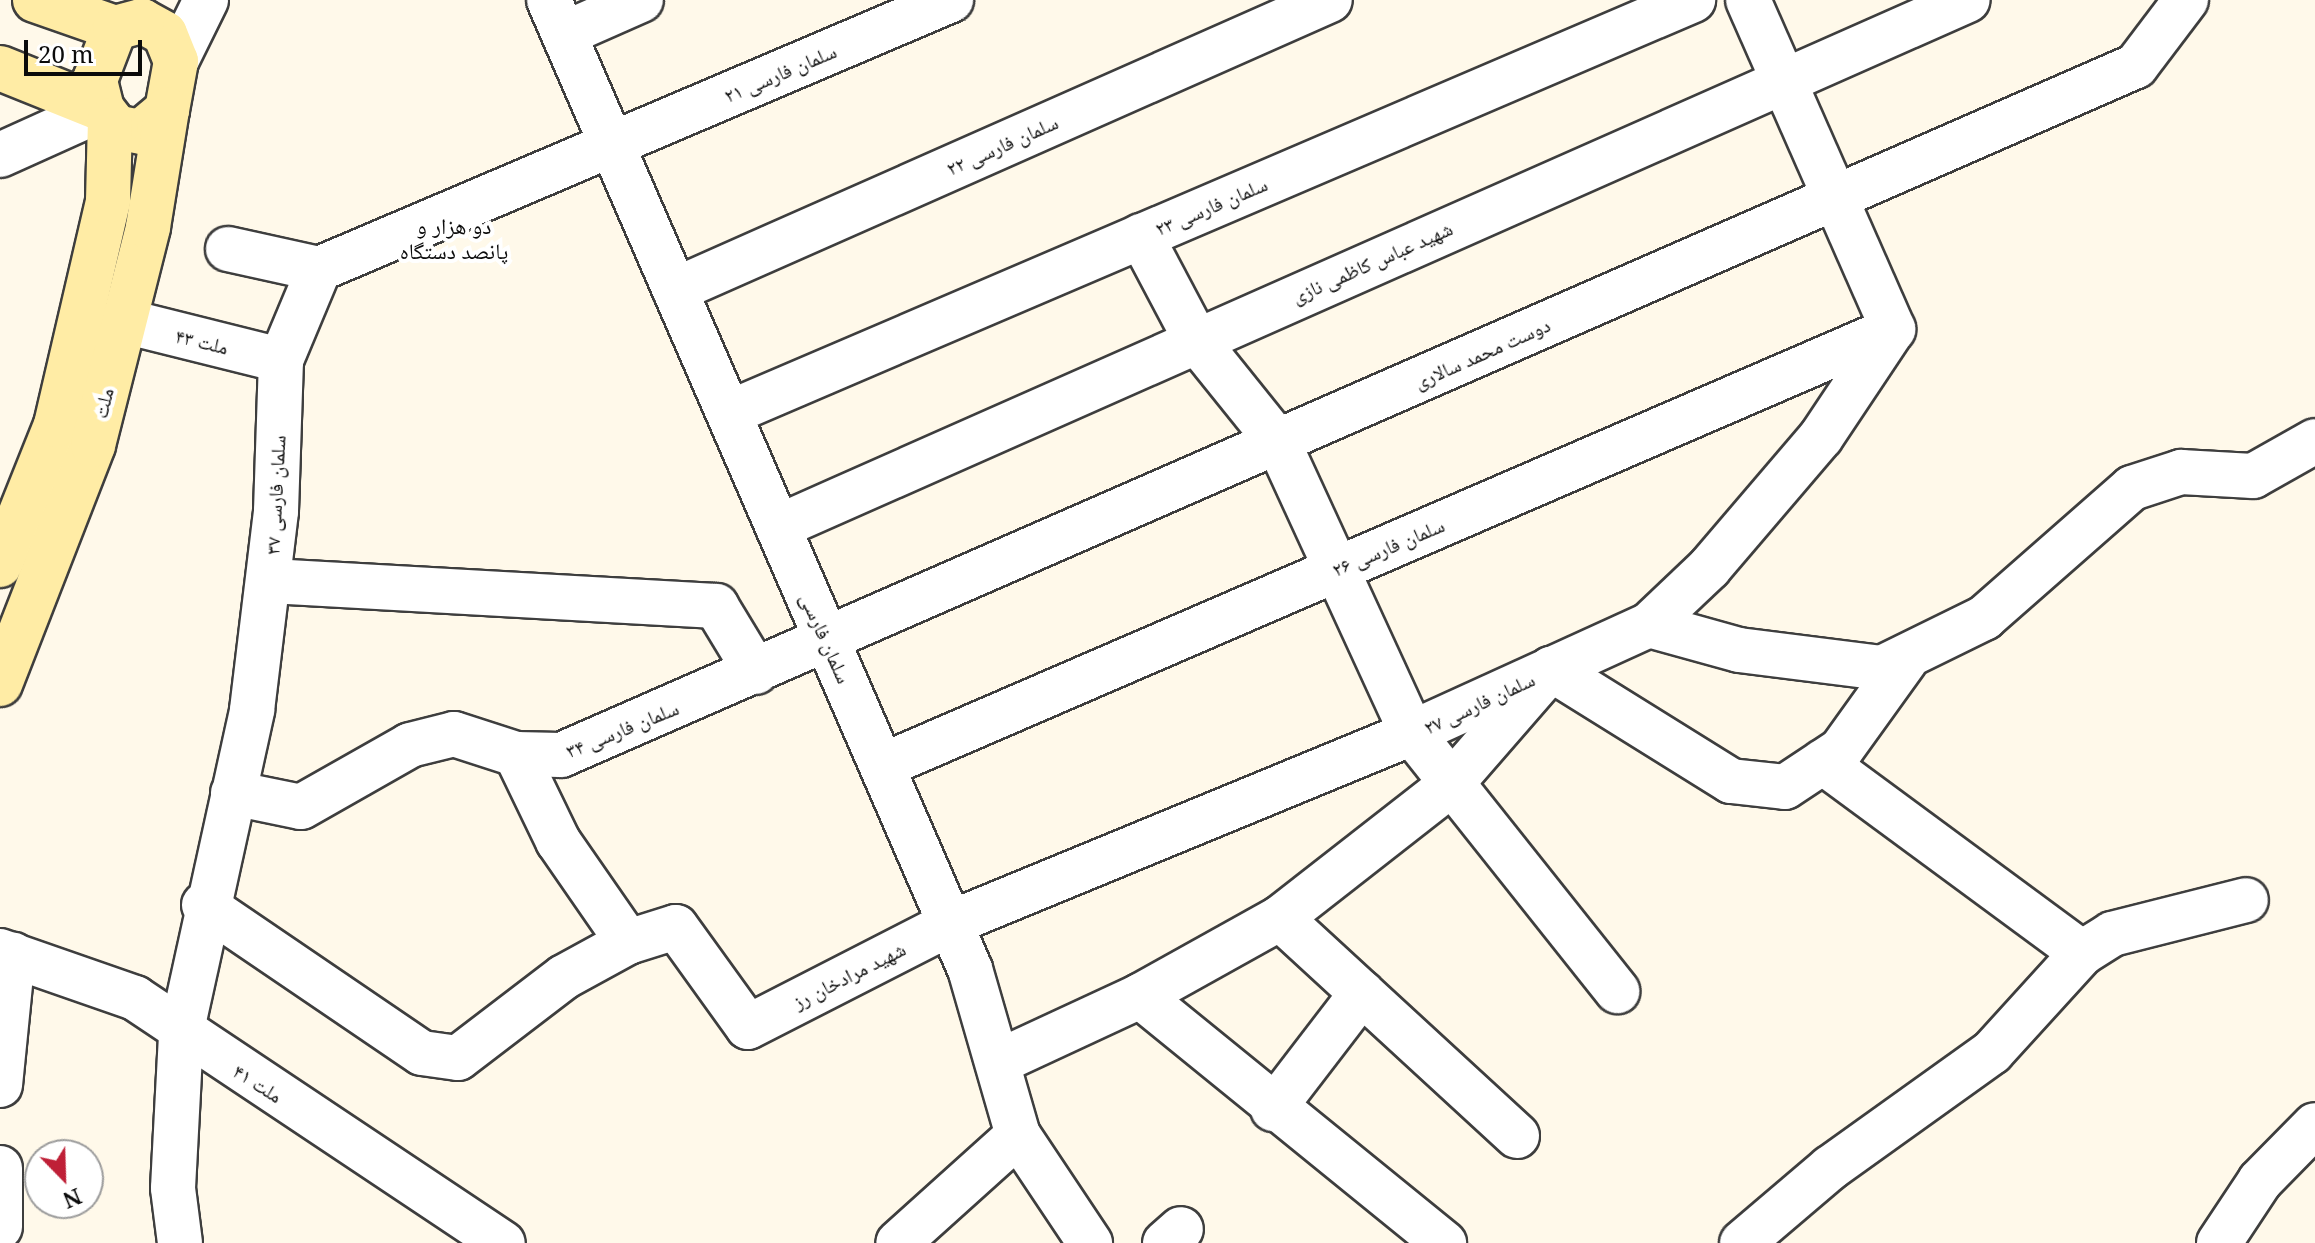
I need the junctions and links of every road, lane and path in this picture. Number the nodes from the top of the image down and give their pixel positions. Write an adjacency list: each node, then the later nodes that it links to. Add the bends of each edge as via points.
1 (35, 0): 11 (main road)
2 (206, 0): 12 (street)
3 (641, 0): 10 (street)
4 (951, 0): 17 (street, سلمان فارسی ۲۱)
5 (1330, 0): 23 (street, سلمان فارسی ۲۲)
6 (1693, 0): 20 (street, سلمان فارسی ۲۳)
7 (1748, 0): 14 (street)
8 (1968, 0): 14 (street, شهید عباس کاظمی نازی)
9 (2186, 0): 19 (street, دوست محمد سالاری, via 2136,66)
10 (557, 17): 17 (street, سلمان فارسی)
11 (115, 28): 12 (main road, via 153,25); 16 (main road, via 97,62)
12 (176, 61): 15 (main road)
13 (0, 68): 16 (main road)
14 (1783, 79): 19 (street); 26 (street, شهید عباس کاظمی نازی)
15 (167, 110): 16 (main road, via 141,132); 24 (main road, ملت)
16 (106, 115): 18 (street); 32 (main road, ملت, via 108,201 56,425)
17 (609, 146): 22 (street); 23 (street, سلمان فارسی)
18 (0, 155)
19 (1835, 198): 25 (street); 30 (street, دوست محمد سالاری)
20 (1141, 236): 26 (street); 28 (street, سلمان فارسی ۲۳)
21 (228, 249): 22 (street)
22 (319, 269): 27 (street, سلمان فارسی ۳۷)
23 (675, 290): 28 (street, سلمان فارسی)
24 (124, 321): 27 (street, ملت ۴۳); 40 (main road, ملت, via 93,445)
25 (1893, 329): 33 (street, سلمان فارسی ۲۶); 35 (street, سلمان فارسی ۲۷, via 1821,437 1709,568)
26 (1196, 340): 30 (street); 31 (street, شهید عباس کاظمی نازی)
27 (281, 360): 34 (street, سلمان فارسی ۳۷)
28 (729, 413): 31 (street, سلمان فارسی)
29 (2315, 441): 37 (street, via 2253,476 2181,472 2132,488 1984,618)
30 (1278, 442): 33 (street); 36 (street, دوست محمد سالاری)
31 (778, 527): 36 (street, سلمان فارسی)
32 (0, 565)
33 (1342, 567): 41 (street); 44 (street, سلمان فارسی ۲۶)
34 (270, 581): 39 (street, via 716,606); 46 (street, سلمان فارسی ۳۷)
35 (1649, 625): 37 (street, via 1739,650 1858,670); 38 (street, سلمان فارسی ۲۷)
36 (828, 641): 39 (street, سلمان فارسی ۳۴); 44 (street, سلمان فارسی)
37 (1905, 661): 43 (street, via 1841,750)
38 (1551, 669): 41 (street, سلمان فارسی ۲۷); 43 (street, via 1731,781 1785,787); 45 (street)
39 (756, 672): 42 (street, سلمان فارسی ۳۴, via 561,755)
40 (0, 684)
41 (1412, 733): 45 (street); 50 (street, سلمان فارسی ۲۷)
42 (516, 754): 46 (street, سلمان فارسی ۳۴, via 454,734 410,745 301,807); 51 (street, via 558,841)
43 (1823, 762): 53 (street)
44 (882, 766): 50 (street, سلمان فارسی)
45 (1450, 785): 49 (street); 54 (street)
46 (233, 793): 48 (street, سلمان فارسی ۳۷)
47 (2246, 900): 53 (street, via 2112,934)
48 (204, 905): 51 (street, via 422,1053 458,1058 564,977); 57 (street, سلمان فارسی ۳۷)
49 (1280, 918): 55 (street); 56 (street)
50 (951, 923): 51 (street, شهید مرادخان رز, via 748,1027 676,927); 58 (street, سلمان فارسی)
51 (628, 942)
52 (7, 953): 57 (street, ملت ۴۱, via 135,998); 59 (street)
53 (2082, 953): 71 (street, via 1992,1052 1830,1168)
54 (1617, 991)
55 (1362, 993): 60 (street); 63 (street)
56 (1140, 996): 58 (street); 60 (street)
57 (181, 1034): 67 (street, سلمان فارسی ۳۷, via 173,1188); 68 (street, ملت ۴۱)
58 (998, 1062): 62 (street, سلمان فارسی)
59 (0, 1085)
60 (1273, 1109): 66 (street)
61 (2315, 1125): 72 (street, via 2260,1181)
62 (1018, 1135): 69 (street); 70 (street, سلمان فارسی)
63 (1517, 1136)
64 (0, 1168): 65 (street)
65 (0, 1227)
66 (1438, 1241)
67 (180, 1243)
68 (503, 1243)
69 (898, 1243)
70 (1090, 1243)
71 (1742, 1243)
72 (2219, 1243)

